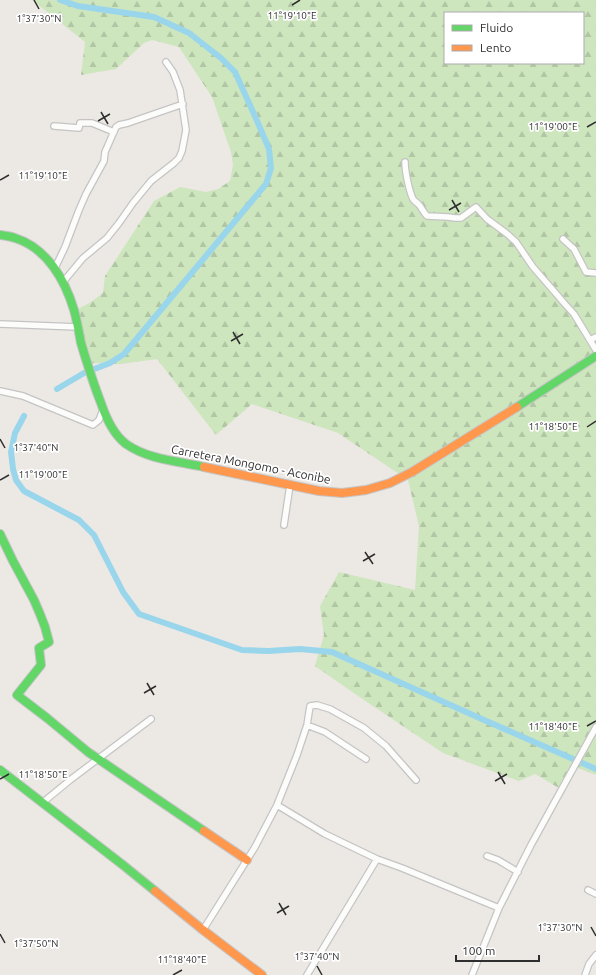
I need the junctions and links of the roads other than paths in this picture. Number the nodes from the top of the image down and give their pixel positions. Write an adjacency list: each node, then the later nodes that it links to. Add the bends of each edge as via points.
1 (166, 62): 2 (street, via 178,84)
2 (183, 104): 4 (street, via 119,125); 10 (street, via 186,130 179,158 151,181 107,238 83,258)
3 (54, 126): 4 (street, via 79,128 80,123 92,123)
4 (114, 132): 8 (street, via 104,161 81,204)
5 (405, 162): 14 (street, via 411,195 427,216 461,218 476,207 516,242 574,314)
6 (0, 235): 8 (main road, Carretera Mongomo - Aconibe, via 10,236 28,244 42,253)
7 (563, 239): 9 (street, via 574,249 586,272)
8 (55, 268): 10 (main road, Carretera Mongomo - Aconibe)
9 (596, 273)
10 (63, 282): 12 (main road, Carretera Mongomo - Aconibe, via 75,310)
11 (0, 324): 12 (street)
12 (78, 327): 18 (main road, Carretera Mongomo - Aconibe, via 86,361)
13 (596, 337): 14 (street)
14 (590, 340): 15 (street)
15 (596, 350)
16 (596, 356): 19 (main road, Carretera Mongomo - Aconibe, via 394,482 348,493 327,493)
17 (0, 391): 18 (street, via 23,396 92,425 99,420)
18 (103, 410): 19 (main road, Carretera Mongomo - Aconibe, via 114,432 135,450 158,458)
19 (290, 485): 20 (street)
20 (284, 525)
21 (0, 534): 25 (main road, via 35,601 49,642 39,648 41,665 17,695)
22 (151, 719): 25 (street)
23 (307, 725): 26 (street, via 326,732); 28 (street, via 310,706 317,705 330,709 364,728 386,746); 30 (street)
24 (596, 727): 34 (street)
25 (98, 759): 29 (street); 33 (main road)
26 (366, 759)
27 (0, 770): 29 (main road)
28 (416, 780)
29 (42, 803): 38 (main road)
30 (277, 805): 32 (street, via 325,834); 33 (street)
31 (487, 856): 34 (street)
32 (377, 859): 37 (street); 41 (street)
33 (247, 860): 38 (street)
34 (518, 872): 37 (street)
35 (588, 890): 36 (street)
36 (596, 894)
37 (499, 908): 42 (street)
38 (203, 930): 40 (main road)
39 (596, 955): 43 (street, via 589,964)
40 (262, 975)
41 (307, 975)
42 (472, 975)
43 (586, 975)

